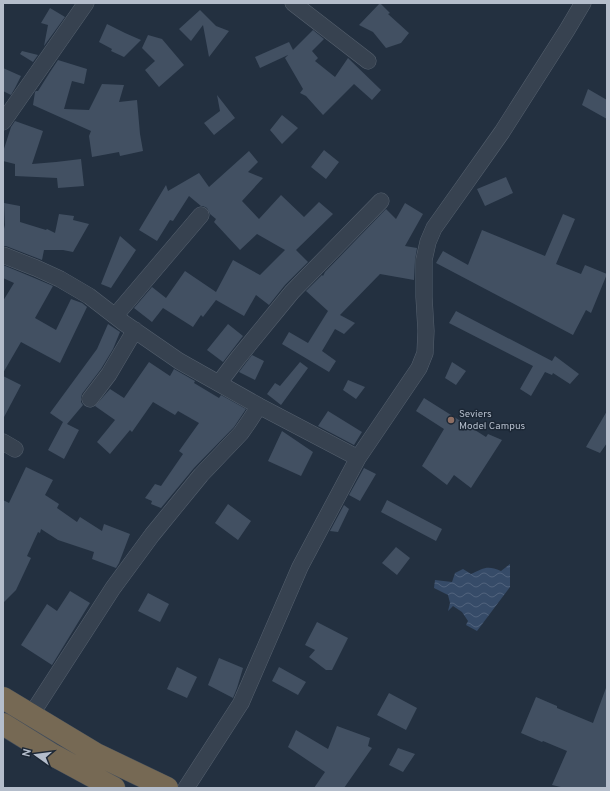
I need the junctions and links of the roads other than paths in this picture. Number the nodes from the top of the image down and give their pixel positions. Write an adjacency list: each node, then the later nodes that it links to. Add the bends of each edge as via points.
1 (86, 3): 5 (street)
2 (293, 3): 4 (street)
3 (583, 3): 14 (street, via 502,132 434,228 424,260 425,353 419,368)
4 (368, 61)
5 (3, 122)
6 (381, 201): 11 (street, via 292,292)
7 (201, 215): 9 (street)
8 (3, 254): 9 (street, via 60,279 89,296)
9 (115, 316): 10 (street)
10 (135, 330): 11 (street, via 179,361); 12 (street, via 109,374)
11 (219, 383): 13 (street)
12 (90, 399)
13 (259, 406): 14 (street); 16 (street, via 241,433 201,475 152,535 113,588)
14 (358, 458): 20 (street, via 300,567 241,704)
15 (3, 698): 16 (highway)
16 (31, 715): 19 (highway, via 96,754)
17 (3, 724): 18 (highway)
18 (114, 788)
19 (167, 788)
20 (186, 788)

